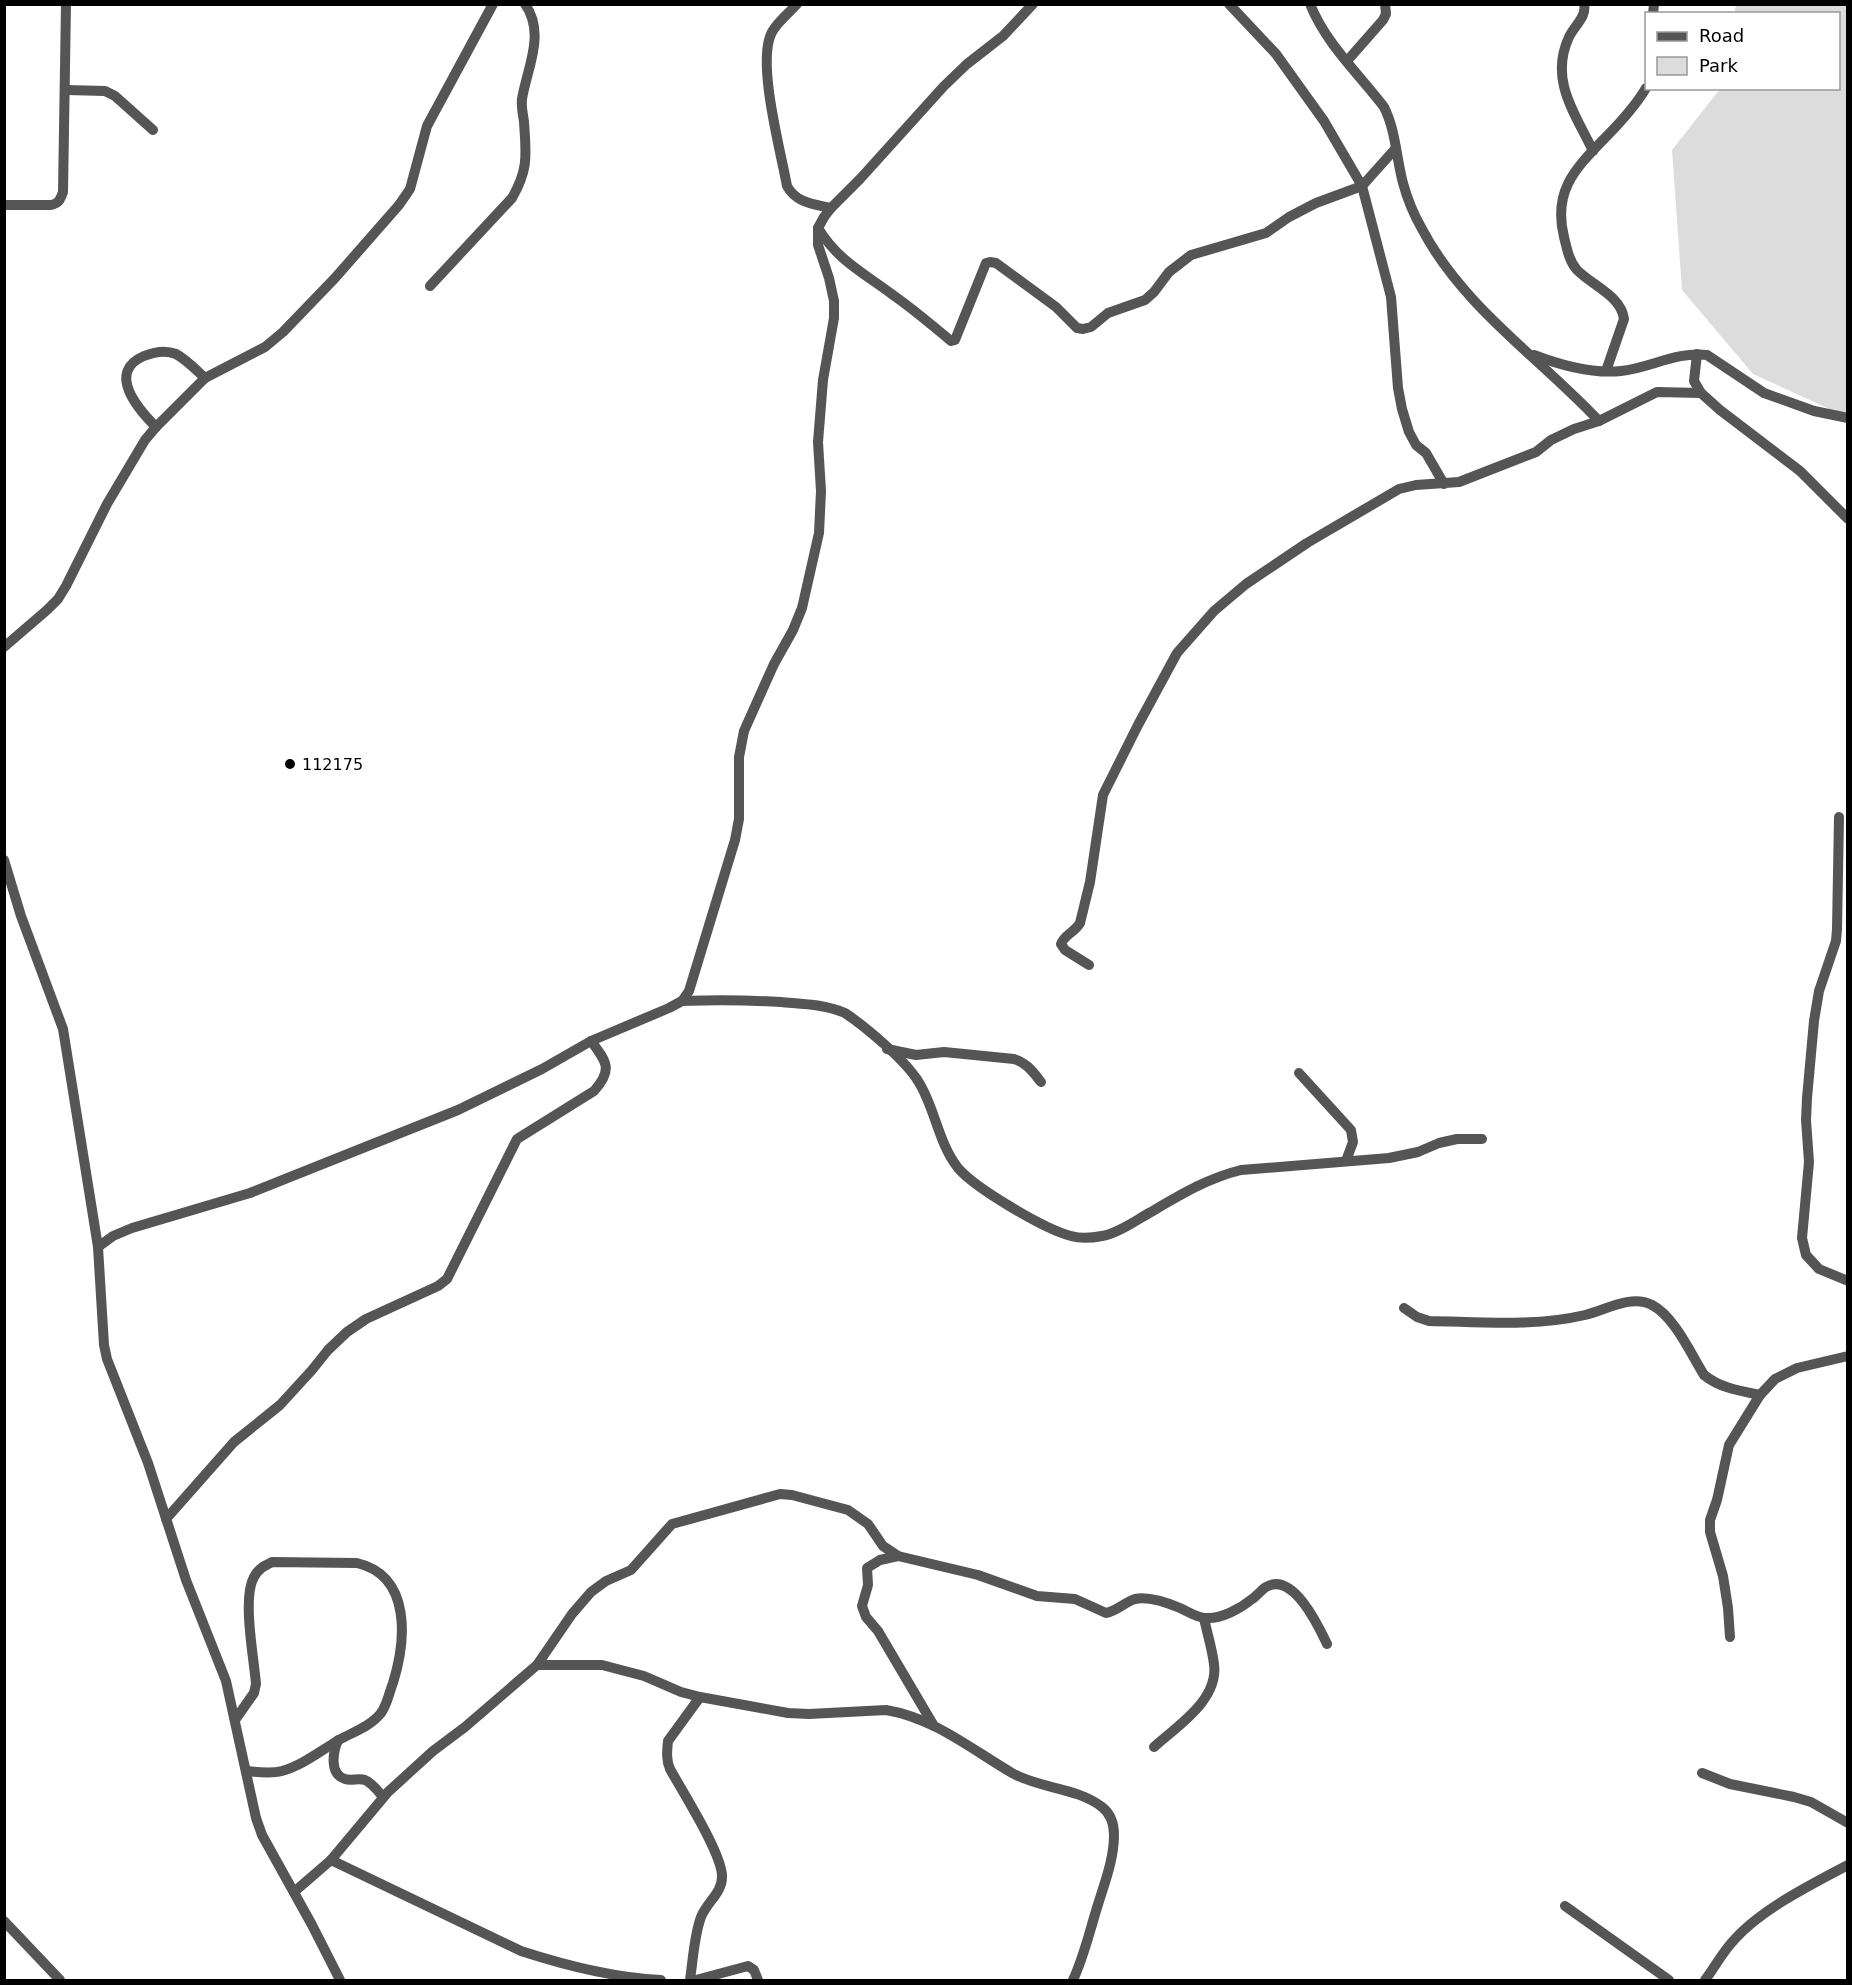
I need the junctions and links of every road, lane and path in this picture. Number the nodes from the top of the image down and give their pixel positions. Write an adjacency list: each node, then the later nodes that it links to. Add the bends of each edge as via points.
1 (66, 4): 11 (street)
2 (493, 4): 24 (street, via 427,126 410,189 399,205 283,332)
3 (525, 4): 20 (street, via 534,28 534,50 522,99 527,160 520,183 512,198)
4 (797, 4): 18 (street, via 772,32 766,74 787,186 798,200)
5 (1034, 4): 18 (street, via 944,86)
6 (1229, 4): 16 (street, via 1276,54 1324,121)
7 (1310, 4): 10 (street, via 1317,22)
8 (1385, 4): 10 (street, via 1383,20)
9 (1584, 4): 15 (street, via 1583,16 1566,43 1562,82)
10 (1347, 61): 14 (street, via 1384,107)
11 (66, 90): 13 (street, via 105,91); 17 (street, via 61,199 51,205)
12 (1645, 90): 15 (street)
13 (153, 130)
14 (1396, 148): 16 (street); 21 (street, via 1403,184 1432,248 1470,297)
15 (1593, 151): 23 (street, via 1568,182 1561,223 1572,264 1623,310 1624,319)
16 (1362, 186): 19 (street, via 1316,203 1266,233 1191,255 1169,272 1145,300 1108,313 1083,329 996,262 986,263 955,340 951,341 832,249); 29 (street, via 1391,297 1402,409 1416,445 1426,453)
17 (4, 205)
18 (831, 208): 19 (street)
19 (818, 228): 35 (street, via 818,245 834,301 818,442 819,533 802,608 744,732 735,840 693,982)
20 (430, 286)
21 (1528, 352): 23 (street, via 1569,366); 27 (street)
22 (1696, 354): 23 (street); 25 (street, via 1694,381); 26 (street, via 1715,359 1764,393)
23 (1606, 371)
24 (205, 378): 28 (street); 28 (street, via 184,360 165,351 148,354 131,364 126,381 130,395)
25 (1701, 393): 27 (street, via 1657,392); 30 (street, via 1800,471)
26 (1848, 418)
27 (1599, 421): 29 (street, via 1551,440 1536,452 1459,482)
28 (156, 427): 31 (street, via 106,504 58,599)
29 (1444, 484): 34 (street, via 1399,489 1307,543 1214,610 1178,653 1103,795 1080,923 1061,944)
30 (1848, 519)
31 (4, 647)
32 (1839, 817): 43 (street, via 1836,941 1819,991 1814,1021 1806,1109 1809,1162 1802,1238 1806,1255 1819,1269)
33 (4, 860): 42 (street, via 63,1029)
34 (1089, 965)
35 (682, 1001): 36 (street); 37 (street, via 817,1004 845,1013)
36 (591, 1041): 42 (street, via 507,1087 415,1128 250,1193 132,1228); 47 (street, via 607,1068 603,1080 594,1091 517,1139 447,1279 347,1332 280,1405 234,1442)
37 (887, 1048): 39 (street, via 916,1055 944,1052 1014,1059 1028,1066); 41 (street, via 918,1080 958,1167 1012,1208 1073,1237 1105,1236 1220,1175)
38 (1299, 1072): 41 (street, via 1352,1130 1353,1142)
39 (1041, 1082)
40 (1482, 1139): 41 (street, via 1457,1139 1389,1158)
41 (1346, 1161)
42 (98, 1247): 47 (street, via 107,1359)
43 (1848, 1281)
44 (1404, 1308): 46 (street, via 1429,1321 1534,1322 1561,1320 1641,1301 1661,1310 1704,1375 1722,1386)
45 (1848, 1356): 46 (street, via 1787,1372)
46 (1760, 1395): 50 (street, via 1729,1445 1710,1520)
47 (166, 1519): 54 (street, via 226,1682)
48 (898, 1556): 49 (street, via 978,1575 1036,1596 1075,1599 1106,1613 1143,1599 1179,1607); 52 (street, via 883,1546 859,1516 792,1495 780,1494 679,1521 664,1530 631,1570 591,1592); 55 (street, via 867,1568 868,1585 862,1606)
49 (1204, 1618): 51 (street, via 1238,1609 1265,1587 1281,1586 1305,1604); 57 (street, via 1215,1665 1212,1684 1197,1708)
50 (1730, 1637)
51 (1327, 1644)
52 (537, 1665): 53 (street, via 602,1665); 60 (street, via 432,1751)
53 (700, 1697): 55 (street, via 788,1713 886,1710); 70 (street, via 667,1748 670,1769 712,1845 722,1876 718,1892 699,1924)
54 (235, 1720): 56 (street, via 256,1684 249,1592 260,1568 272,1562 357,1563 378,1572 400,1604 400,1661 379,1716); 58 (street)
55 (934, 1726): 73 (street, via 1014,1774 1081,1795 1109,1814 1113,1849)
56 (338, 1740): 58 (street, via 290,1768 268,1773); 60 (street, via 333,1758 340,1776 367,1781)
57 (1154, 1747)
58 (246, 1771): 64 (street, via 262,1835)
59 (1701, 1773): 61 (street, via 1730,1784 1802,1799)
60 (383, 1797): 62 (street)
61 (1848, 1823)
62 (331, 1860): 64 (street); 69 (street, via 521,1951 551,1961)
63 (1848, 1865): 75 (street, via 1775,1907 1743,1931)
64 (294, 1892): 68 (street)
65 (1565, 1906): 74 (street)
66 (4, 1921): 67 (street)
67 (60, 1980)
68 (340, 1980)
69 (661, 1980)
70 (690, 1980)
71 (696, 1980): 72 (street, via 748,1966)
72 (758, 1980)
73 (1073, 1980)
74 (1669, 1980)
75 (1705, 1980)

